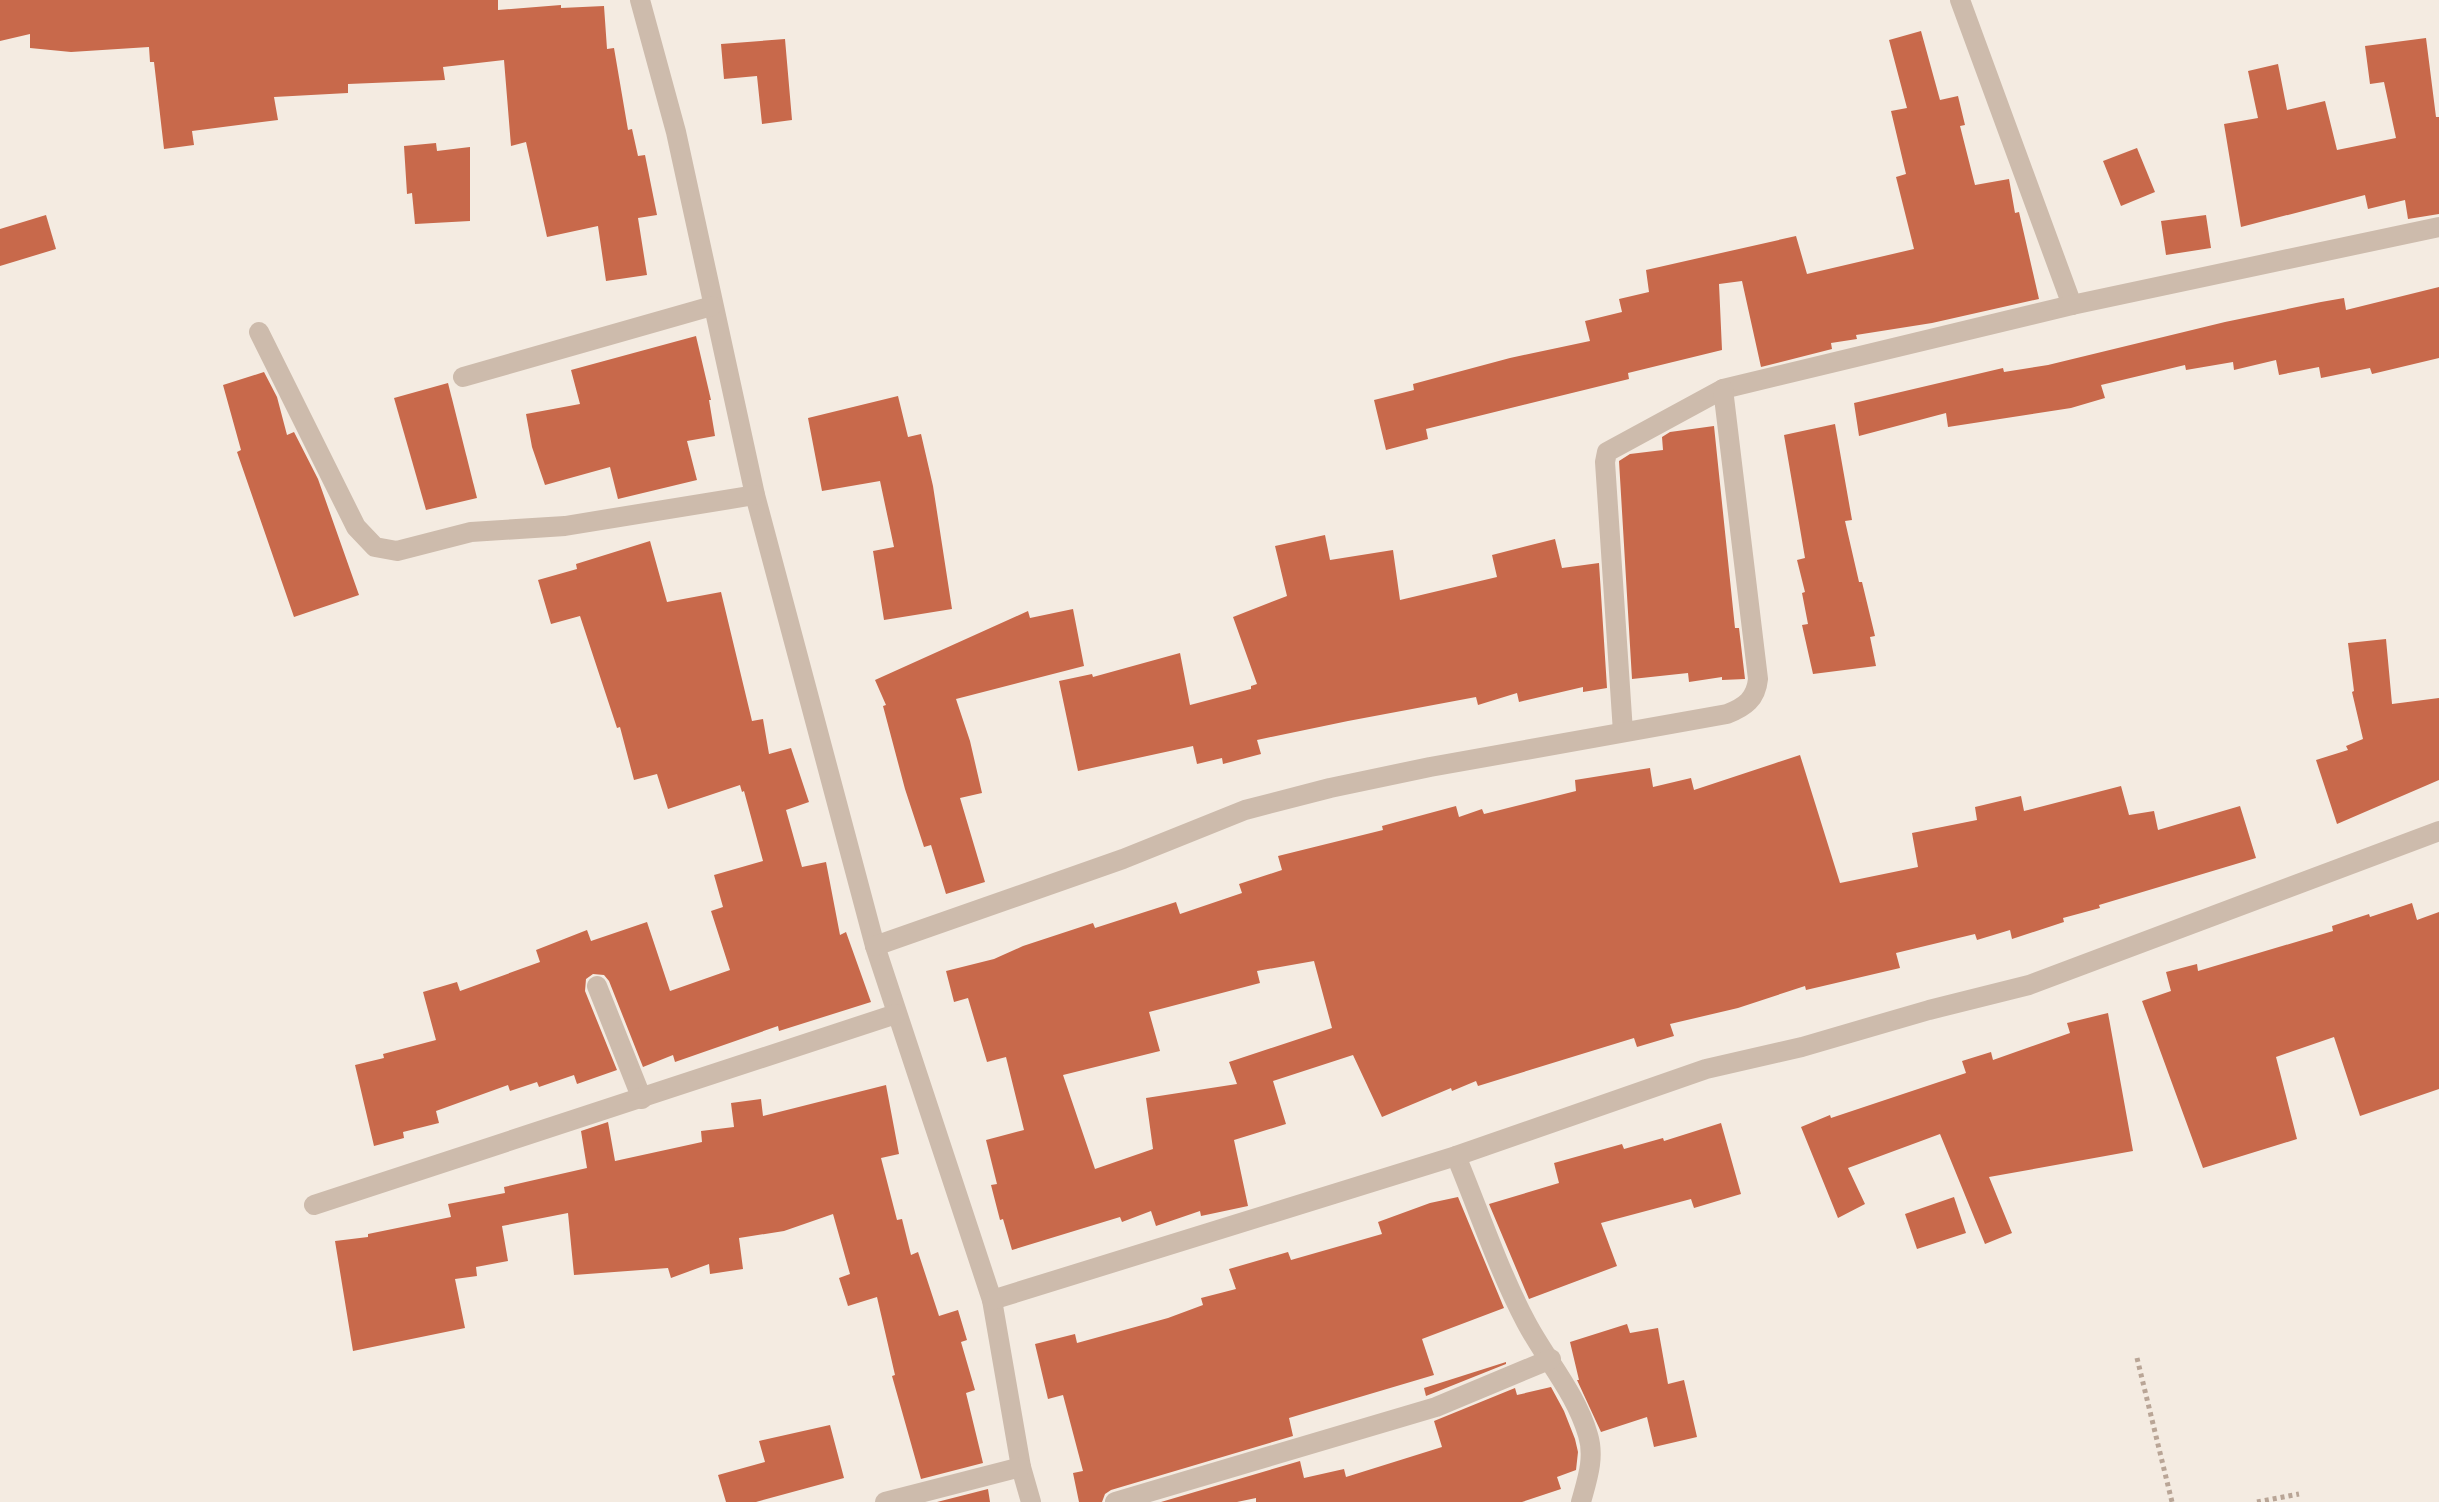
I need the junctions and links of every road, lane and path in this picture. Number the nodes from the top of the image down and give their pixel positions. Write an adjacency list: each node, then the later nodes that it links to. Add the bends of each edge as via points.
1 (640, 0): 5 (street, via 676,132)
2 (1960, 0): 4 (street)
3 (2439, 227): 4 (street)
4 (2072, 305): 8 (street)
5 (712, 306): 7 (street); 9 (street)
6 (259, 332): 9 (street, via 356,527 375,547 397,551 471,532 565,526)
7 (463, 377)
8 (1723, 389): 10 (street, via 1605,456); 10 (street, via 1757,692 1727,714)
9 (755, 495): 12 (street)
10 (1623, 732): 12 (street, via 1344,785 1245,810)
11 (2439, 831): 16 (street, via 2029,985 1706,1069)
12 (875, 946): 14 (street)
13 (597, 986): 15 (street)
14 (896, 1014): 15 (street); 18 (street)
15 (642, 1099): 17 (street)
16 (1456, 1156): 18 (street); 20 (street, via 1510,1288)
17 (314, 1205)
18 (992, 1300): 21 (street)
19 (2137, 1358): 27 (path)
20 (1551, 1359): 25 (street, via 1436,1407); 26 (street, via 1588,1434 1592,1456)
21 (1021, 1467): 23 (street); 24 (street)
22 (2299, 1494): 28 (path)
23 (885, 1502)
24 (1031, 1502)
25 (1115, 1502)
26 (1581, 1502)
27 (2172, 1502)
28 (2257, 1502)

